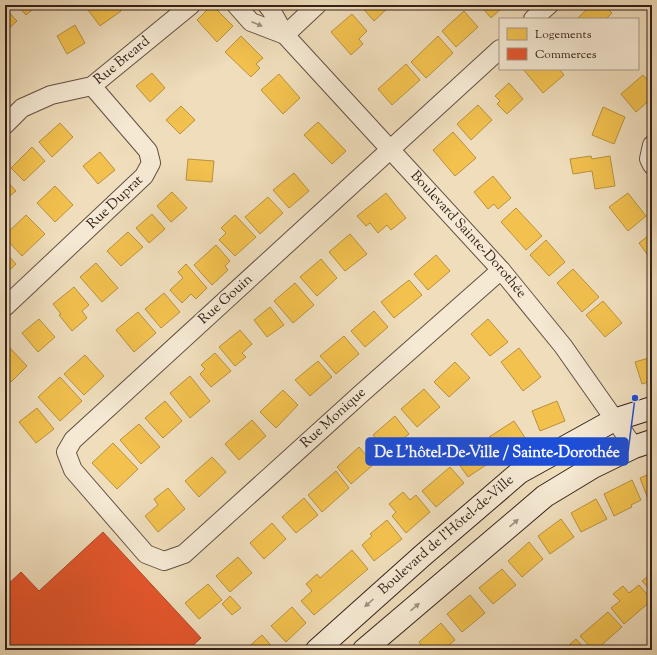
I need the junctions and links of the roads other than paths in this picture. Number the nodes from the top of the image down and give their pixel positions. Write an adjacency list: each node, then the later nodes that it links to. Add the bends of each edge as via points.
1 (191, 5): 9 (street, Rue Breard)
2 (236, 5): 7 (street, Boulevard Sainte-Dorothée, one-way to 7, via 252,22)
3 (267, 5): 7 (street, Boulevard Sainte-Dorothée)
4 (317, 5): 7 (street)
5 (549, 5): 6 (street)
6 (534, 18)
7 (285, 35): 12 (street, Boulevard Sainte-Dorothée)
8 (499, 50): 12 (street, Rue Gouin)
9 (92, 86): 10 (street, Rue Breard, via 52,95 22,108); 15 (street, Rue Duprat, via 148,151 151,163 144,176)
10 (5, 125)
11 (652, 145): 13 (street, via 649,159)
12 (391, 149): 14 (street, Boulevard Sainte-Dorothée); 19 (street, Rue Gouin, via 73,440 66,452 73,470 146,554)
13 (652, 166)
14 (501, 270): 17 (street, Boulevard Sainte-Dorothée, via 563,346); 19 (street, Rue Monique, via 184,554)
15 (5, 307)
16 (652, 408): 17 (street, Boulevard de l'Hôtel-de-Ville)
17 (614, 420): 18 (street, Boulevard Sainte-Dorothée); 20 (street, Boulevard de l'Hôtel-de-Ville, one-way to 20, via 520,472)
18 (643, 444): 21 (street, one-way to 18, via 545,496 593,467)
19 (164, 561)
20 (317, 650)
21 (364, 650)

